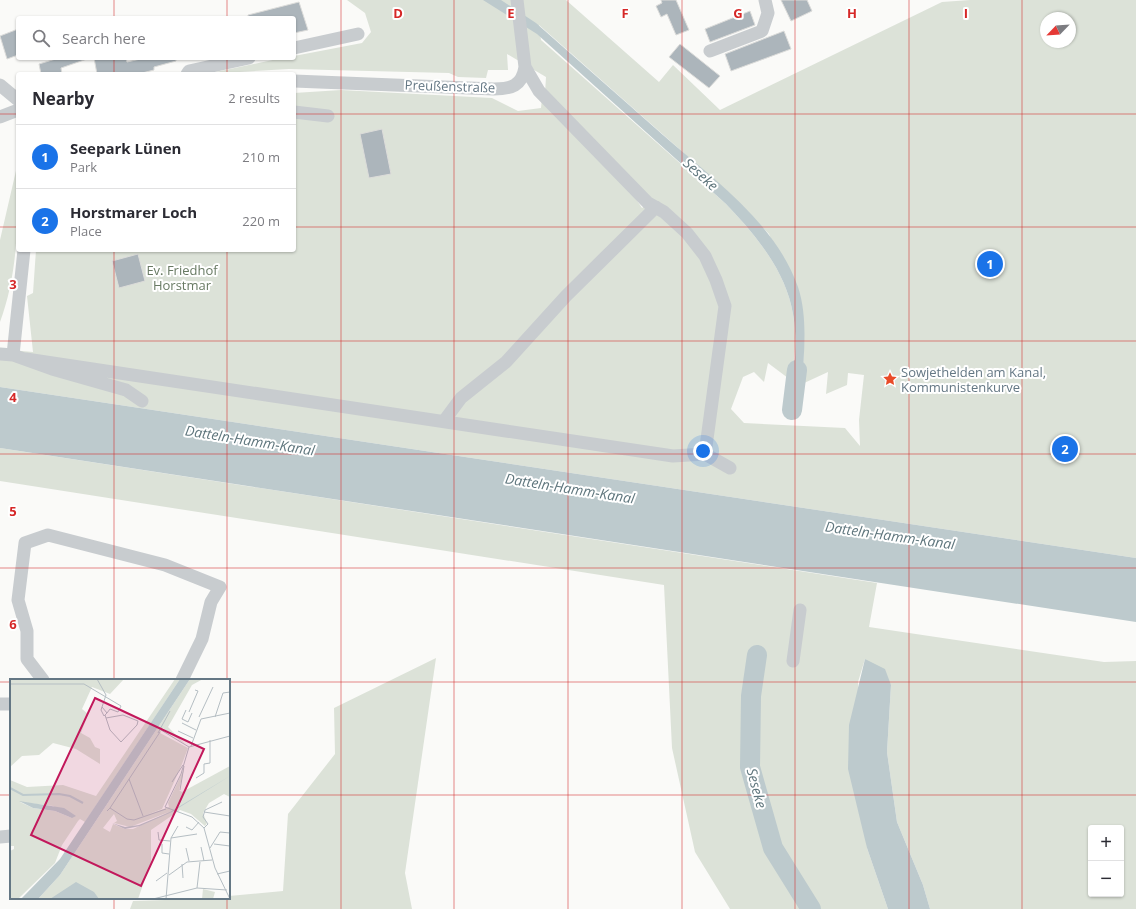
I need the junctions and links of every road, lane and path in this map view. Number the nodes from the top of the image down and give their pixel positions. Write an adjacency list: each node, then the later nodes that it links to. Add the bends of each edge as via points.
1 (516, 0): 7 (street)
2 (766, 0): 5 (street, via 768,13 762,31)
3 (358, 34): 4 (street)
4 (296, 48)
5 (710, 51)
6 (240, 60): 8 (street)
7 (526, 67): 9 (street, Preußenstraße, via 519,82 503,89); 16 (street, via 539,91 648,203)
8 (189, 72)
9 (296, 81)
10 (0, 85): 11 (street)
11 (16, 98)
12 (16, 111): 15 (street)
13 (296, 112): 14 (street)
14 (328, 116)
15 (0, 117)
16 (656, 207): 21 (street, via 566,296 506,362 461,398); 22 (street, via 687,233 705,256 725,306)
17 (24, 252): 18 (street)
18 (6, 355): 19 (street)
19 (26, 359): 20 (street, via 126,390); 21 (street)
20 (142, 401)
21 (444, 421): 22 (street, via 673,456)
22 (705, 454): 23 (street)
23 (730, 468)
24 (800, 610): 25 (street)
25 (793, 661)
26 (42, 679): 27 (street, via 27,659 27,631 18,600 25,543 48,535 165,565 220,587 211,602 202,639)
27 (182, 679)
28 (10, 836): 29 (street)
29 (0, 837)

